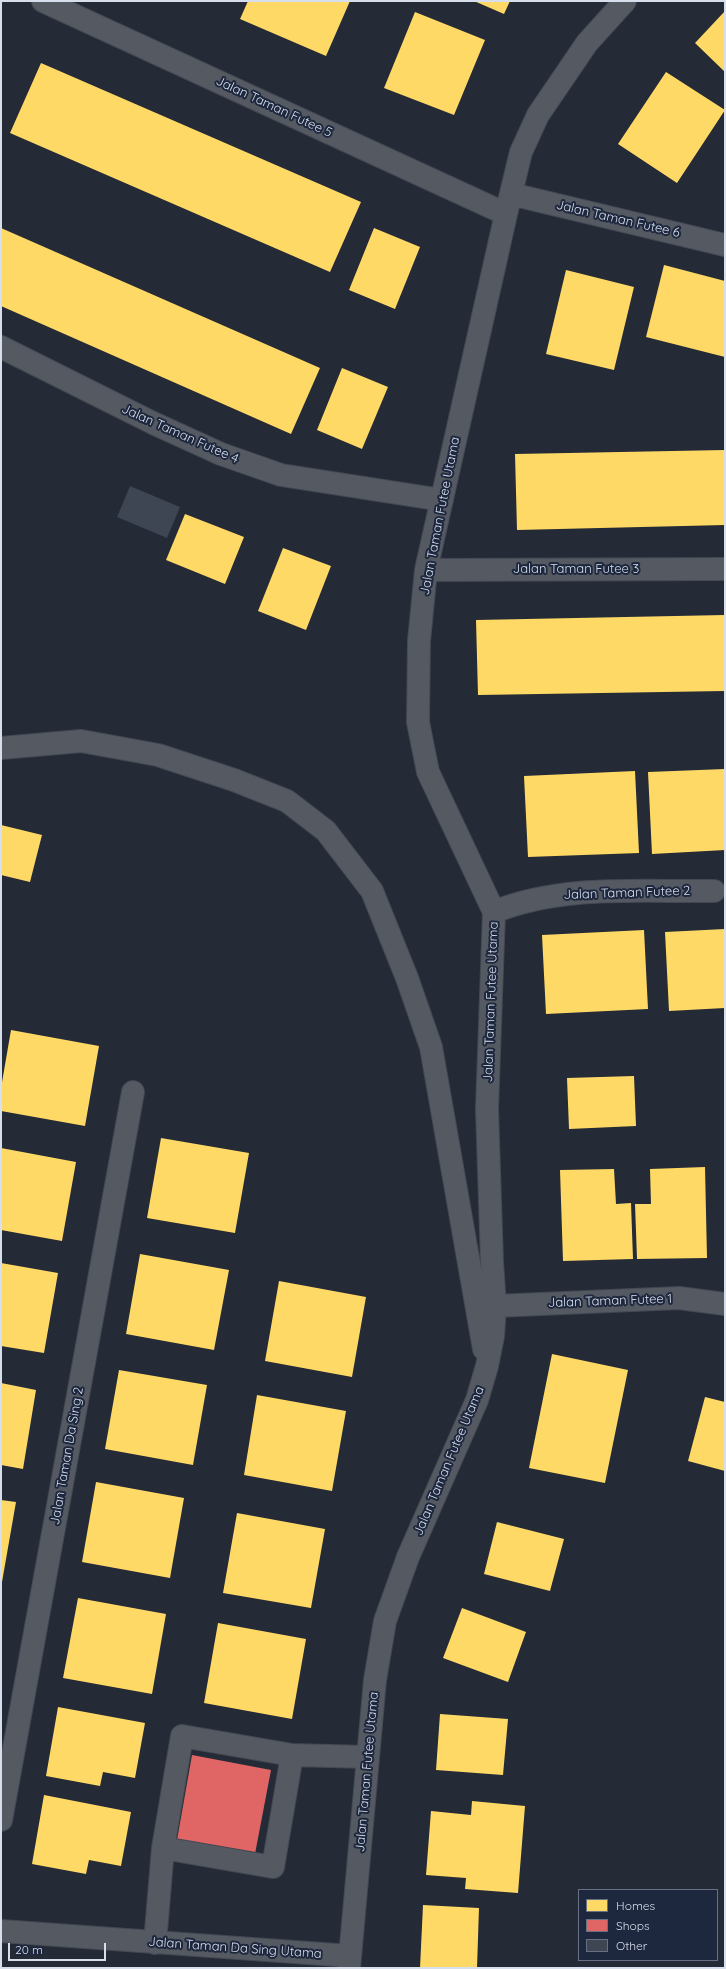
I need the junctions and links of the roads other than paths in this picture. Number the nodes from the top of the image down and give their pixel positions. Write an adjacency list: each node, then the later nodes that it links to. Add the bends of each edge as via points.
1 (43, 1): 3 (street, Jalan Taman Futee 5)
2 (625, 1): 3 (street, Jalan Taman Futee Utama, via 587,43 538,115 521,152)
3 (508, 204): 4 (street, Jalan Taman Futee 6); 6 (street, Jalan Taman Futee Utama)
4 (725, 244)
5 (1, 347): 6 (street, Jalan Taman Futee 4, via 153,423 221,454 281,475)
6 (442, 500): 8 (street, Jalan Taman Futee Utama)
7 (725, 569): 8 (street, Jalan Taman Futee 3)
8 (426, 570): 11 (street, Jalan Taman Futee Utama, via 419,641 418,722 428,772)
9 (1, 748): 15 (street, via 81,741 158,756 234,780 287,801 326,832 372,892 407,978 431,1047)
10 (714, 891): 11 (street, Jalan Taman Futee 2, via 571,893 511,905)
11 (494, 912): 14 (street, Jalan Taman Futee Utama, via 487,1109)
12 (133, 1092): 18 (street, Jalan Taman Da Sing 2)
13 (725, 1304): 14 (street, Jalan Taman Futee 1, via 679,1298)
14 (495, 1306): 15 (street, Jalan Taman Futee Utama)
15 (487, 1366): 17 (street, Jalan Taman Futee Utama, via 477,1400 408,1557 385,1621 375,1680)
16 (292, 1755): 17 (street); 19 (street, via 182,1736); 19 (street, via 273,1867)
17 (368, 1757): 22 (street, Jalan Taman Futee Utama)
18 (1, 1820)
19 (163, 1848): 21 (street)
20 (1, 1931): 21 (street, Jalan Taman Da Sing Utama)
21 (155, 1943): 22 (street, Jalan Taman Da Sing Utama)
22 (349, 1962)

